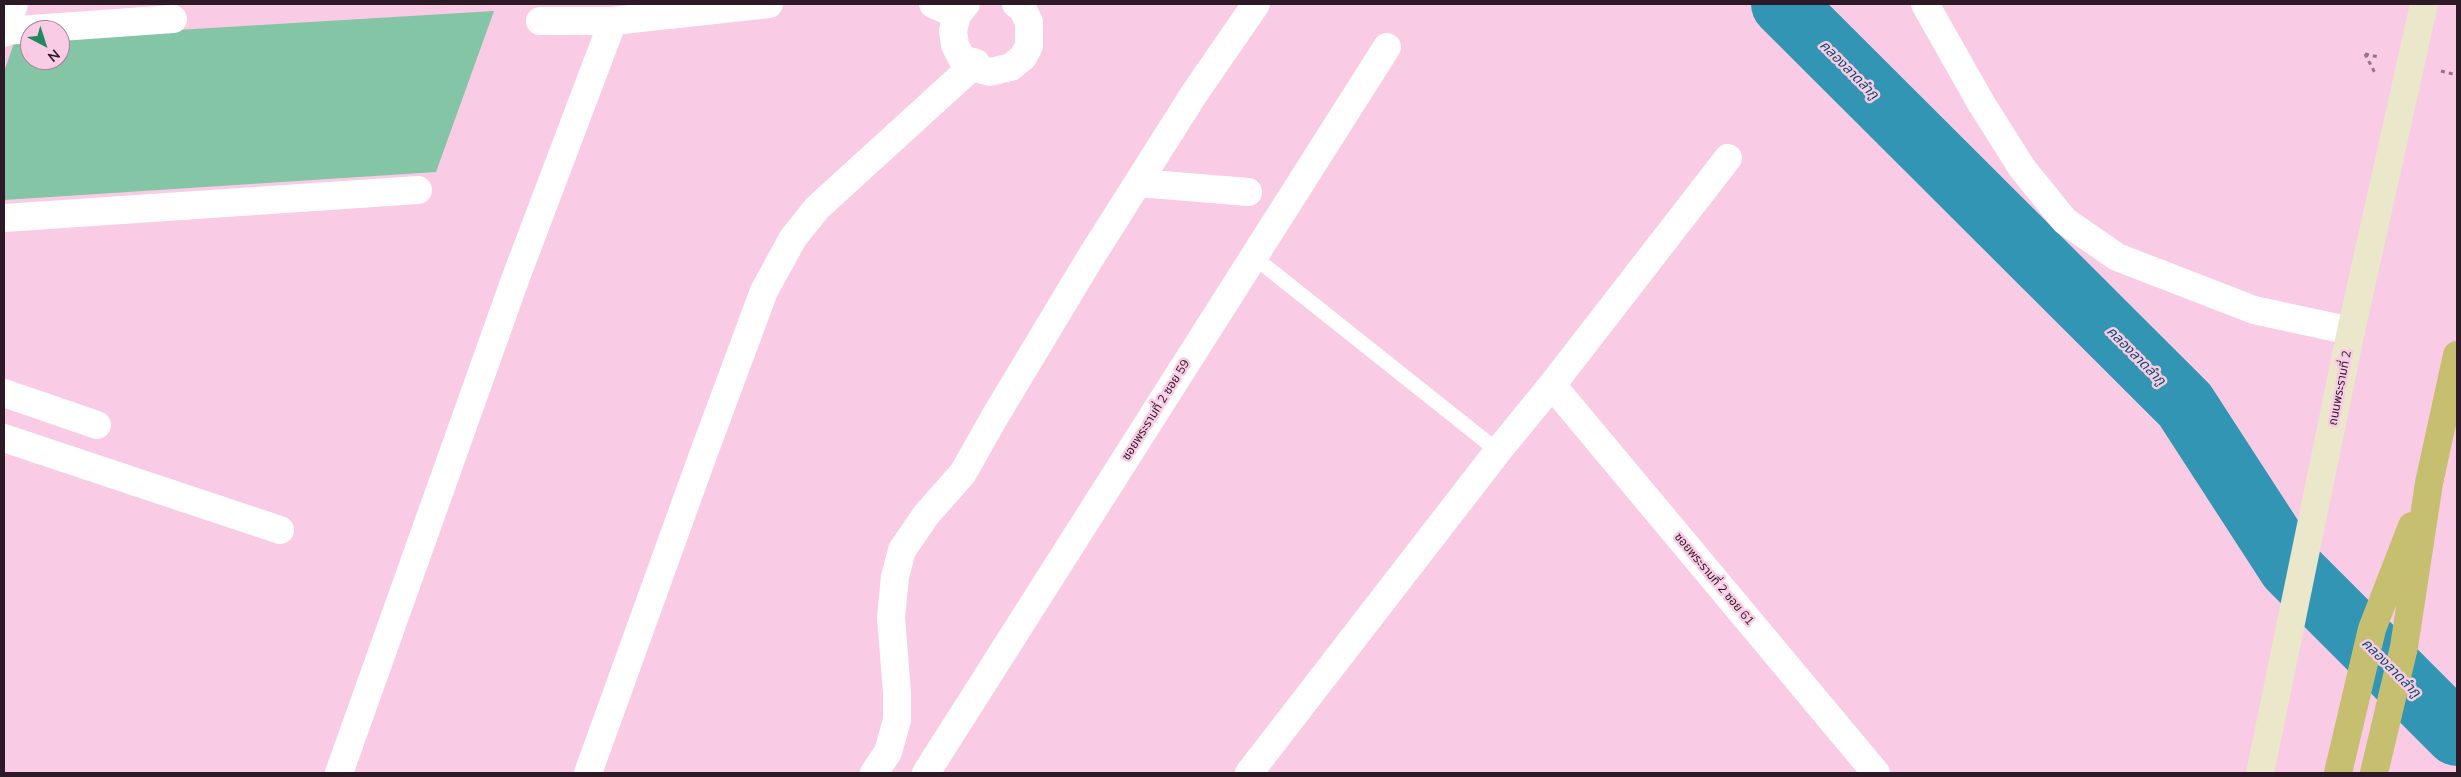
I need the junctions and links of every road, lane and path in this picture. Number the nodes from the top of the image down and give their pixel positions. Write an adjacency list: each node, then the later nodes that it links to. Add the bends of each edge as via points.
1 (14, 4): 13 (street)
2 (754, 4): 3 (street); 12 (street)
3 (769, 4)
4 (933, 4): 9 (street)
5 (1256, 4): 17 (street, via 1194,94)
6 (1925, 4): 22 (street, via 2022,168 2065,221 2118,257 2254,310)
7 (2424, 4): 22 (main road, ถนนพระรามที่ 2)
8 (1024, 5): 15 (street, via 1030,34 1029,46 1023,57 1005,70 990,72 975,68)
9 (962, 10): 15 (street, via 953,30 955,46 962,59)
10 (173, 19): 13 (street)
11 (540, 21): 12 (street)
12 (614, 21): 31 (street, via 516,277)
13 (4, 32)
14 (1387, 47): 21 (street, ซอยพระรามที่ 2 ซอย 59)
15 (976, 63): 32 (street, via 817,208 789,246 761,300)
16 (1728, 158): 24 (street)
17 (1139, 183): 19 (street); 33 (street, via 1084,268 964,473 926,515 902,550 891,617 897,720 888,752)
18 (418, 190): 20 (street)
19 (1248, 192)
20 (4, 218)
21 (1254, 257): 28 (lane); 34 (street, ซอยพระรามที่ 2 ซอย 59)
22 (2351, 331): 37 (main road, ถนนพระรามที่ 2)
23 (2457, 354): 29 (highway)
24 (1552, 384): 28 (street); 36 (street, ซอยพระรามที่ 2 ซอย 61)
25 (4, 393): 26 (street)
26 (97, 425)
27 (4, 438): 30 (street)
28 (1498, 451): 35 (street)
29 (2429, 483): 38 (highway, via 2372,629); 39 (highway, via 2404,647)
30 (280, 530)
31 (340, 773)
32 (588, 773)
33 (874, 773)
34 (926, 773)
35 (1249, 773)
36 (1876, 773)
37 (2260, 773)
38 (2338, 773)
39 (2374, 773)

